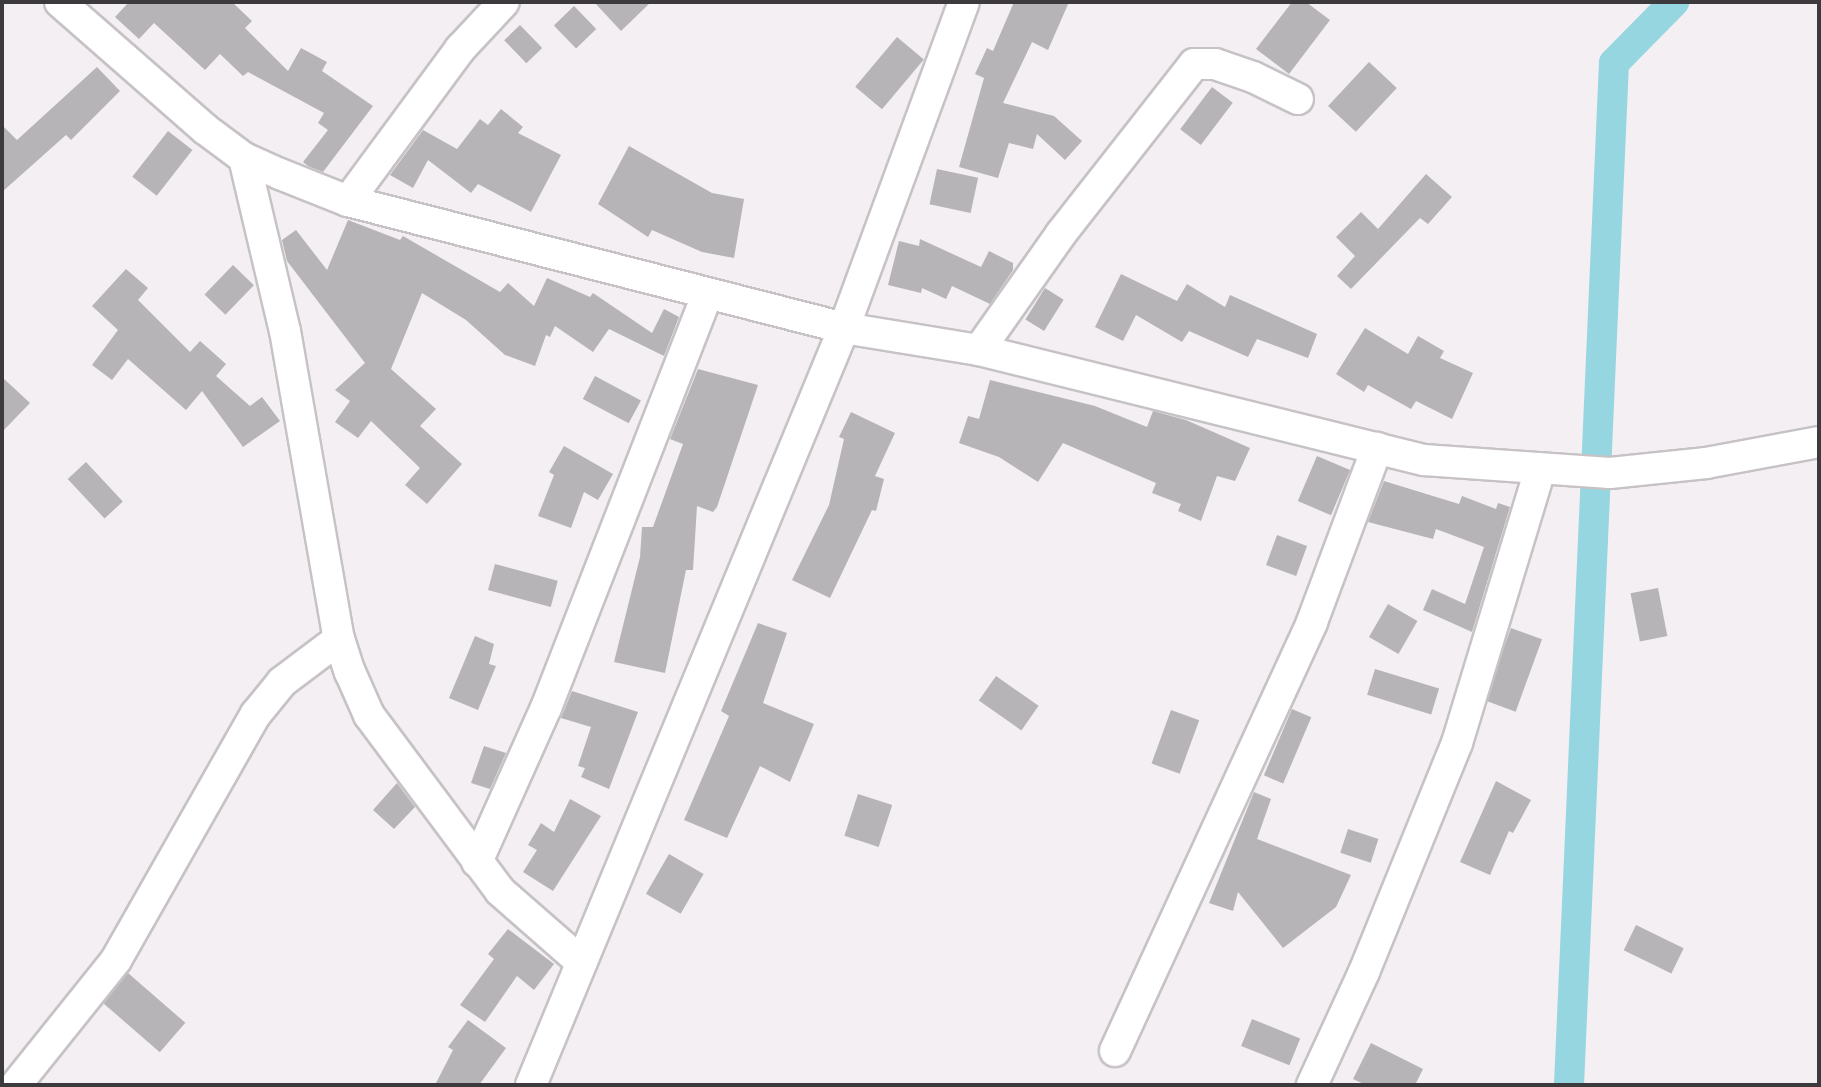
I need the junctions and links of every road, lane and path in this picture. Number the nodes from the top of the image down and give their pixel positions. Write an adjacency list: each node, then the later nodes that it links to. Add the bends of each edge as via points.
1 (60, 2): 5 (street)
2 (504, 2): 6 (street, via 460,49)
3 (964, 2): 8 (street)
4 (1298, 99): 9 (street, via 1240,73 1194,64 1060,235)
5 (244, 158): 6 (street); 13 (street, via 285,331)
6 (348, 201): 7 (street)
7 (708, 293): 8 (street); 14 (street, via 546,708)
8 (844, 328): 9 (street); 15 (street)
9 (979, 350): 10 (street)
10 (1377, 448): 12 (street, via 1424,460); 16 (street, via 1312,622)
11 (1816, 451): 12 (street, via 1597,473)
12 (1540, 470): 19 (street, via 1457,743)
13 (339, 639): 14 (street, via 369,715); 17 (street, via 282,682 256,714 116,960)
14 (477, 862): 15 (street, via 500,891)
15 (581, 962): 18 (street)
16 (1115, 1051)
17 (16, 1085)
18 (531, 1085)
19 (1312, 1085)

